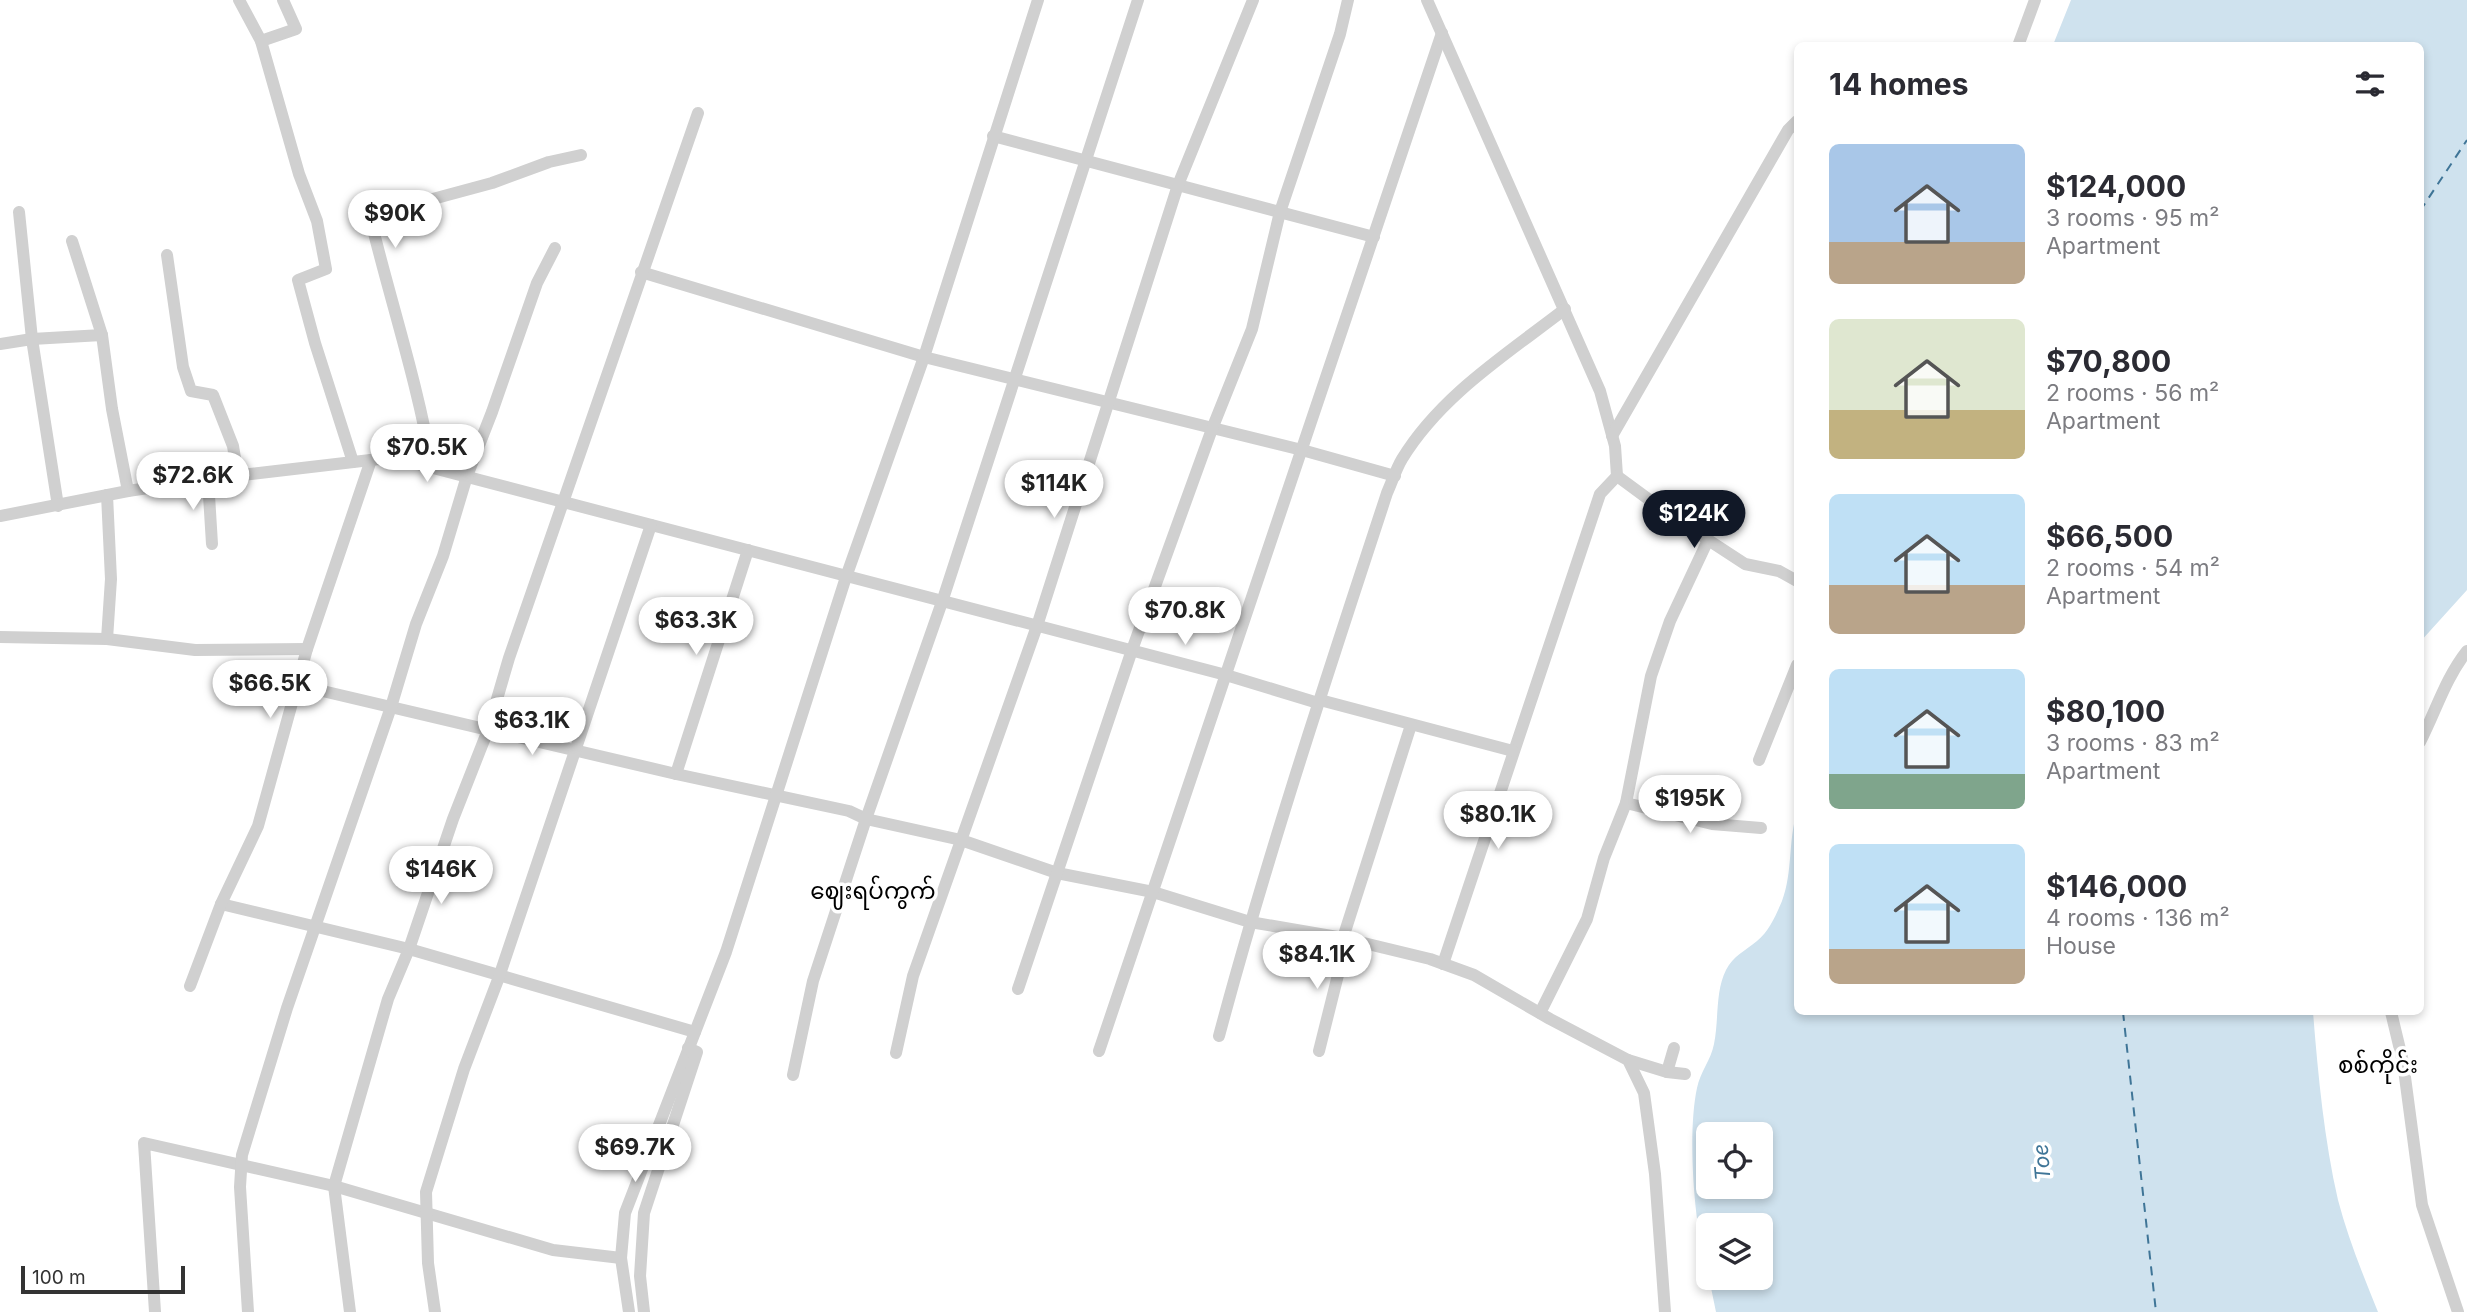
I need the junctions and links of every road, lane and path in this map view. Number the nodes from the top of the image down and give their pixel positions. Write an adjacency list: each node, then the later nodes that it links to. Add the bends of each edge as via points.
1 (239, 0): 10 (street)
2 (283, 0): 10 (street, via 296,29)
3 (1038, 0): 14 (street)
4 (1138, 0): 16 (street)
5 (1253, 0): 17 (street)
6 (1348, 0): 19 (street)
7 (1427, 0): 9 (street)
8 (2035, 0): 11 (street)
9 (1442, 33): 20 (street); 25 (street)
10 (261, 41): 36 (street, via 317,221 326,269 298,280)
11 (2019, 42)
12 (698, 113): 24 (street)
13 (1794, 125): 33 (street)
14 (993, 136): 16 (street); 29 (street)
15 (581, 155): 37 (street, via 371,221 423,413)
16 (1086, 161): 17 (street); 30 (street)
17 (1178, 185): 19 (street); 31 (street)
18 (19, 212): 27 (street)
19 (1280, 212): 20 (street); 32 (street, via 1252,328)
20 (1374, 237): 34 (street)
21 (72, 241): 26 (street)
22 (555, 248): 39 (street, via 537,284)
23 (167, 255): 38 (street, via 183,368 191,391 213,395 233,446)
24 (641, 272): 29 (street); 45 (street)
25 (1565, 309): 33 (street, via 1600,391); 40 (street, via 1458,391 1429,421)
26 (102, 335): 27 (street); 43 (street)
27 (32, 339): 28 (street); 46 (street)
28 (0, 344)
29 (924, 357): 30 (street); 52 (street)
30 (1015, 378): 31 (street); 54 (street)
31 (1109, 402): 32 (street); 55 (street)
32 (1212, 429): 34 (street); 59 (street)
33 (1612, 436): 41 (street)
34 (1302, 450): 40 (street); 62 (street)
35 (371, 460): 36 (street); 37 (street); 58 (street)
36 (353, 462): 38 (street)
37 (432, 468): 39 (street)
38 (238, 476): 42 (street)
39 (467, 476): 45 (street); 65 (street)
40 (1395, 476): 64 (street)
41 (1617, 476): 49 (street); 70 (street, via 1601,494)
42 (208, 479): 43 (street); 50 (street)
43 (128, 491): 44 (street)
44 (107, 495): 46 (street); 57 (street, via 111,579)
45 (564, 502): 48 (street); 67 (street)
46 (58, 506): 47 (street)
47 (0, 516)
48 (651, 525): 51 (street); 69 (street)
49 (1708, 540): 53 (street, via 1745,564); 74 (street, via 1670,621 1651,676)
50 (212, 544)
51 (748, 550): 52 (street); 72 (street)
52 (846, 577): 54 (street); 73 (street)
53 (1794, 579)
54 (942, 602): 55 (street); 75 (street)
55 (1037, 626): 59 (street); 77 (street)
56 (0, 637): 57 (street)
57 (107, 639): 58 (street, via 195,650)
58 (307, 649): 63 (street)
59 (1132, 650): 62 (street); 78 (street)
60 (2467, 651): 68 (street, via 2442,689)
61 (1794, 672): 71 (street)
62 (1226, 675): 64 (street); 79 (street)
63 (297, 685): 65 (street); 80 (street, via 258,826)
64 (1318, 703): 66 (street); 81 (street)
65 (390, 707): 67 (street); 82 (street)
66 (1411, 725): 70 (street); 83 (street)
67 (488, 730): 69 (street); 84 (street)
68 (2424, 732)
69 (575, 750): 72 (street); 86 (street)
70 (1513, 751): 85 (street)
71 (1759, 760)
72 (676, 774): 73 (street)
73 (776, 795): 75 (street); 91 (street)
74 (1626, 803): 76 (street, via 1712,824); 89 (street, via 1587,919)
75 (866, 819): 77 (street); 101 (street, via 813,981)
76 (1761, 828)
77 (961, 840): 78 (street); 97 (street, via 914,976)
78 (1057, 873): 79 (street); 88 (street)
79 (1153, 892): 81 (street); 95 (street)
80 (221, 904): 82 (street); 87 (street)
81 (1250, 922): 83 (street); 92 (street)
82 (315, 927): 84 (street); 102 (street)
83 (1345, 939): 85 (street); 96 (street)
84 (409, 949): 86 (street); 103 (street, via 388,999)
85 (1443, 964): 89 (street, via 1474,975)
86 (499, 977): 91 (street); 104 (street, via 446,1124 426,1192)
87 (190, 986)
88 (1018, 989)
89 (1540, 1013): 98 (street)
90 (2392, 1015): 113 (street, via 2403,1062 2422,1205)
91 (695, 1032): 93 (street)
92 (1219, 1036)
93 (688, 1048): 105 (street, via 625,1213); 111 (street, via 697,1052 644,1213 640,1276)
94 (1674, 1048): 99 (street)
95 (1099, 1051)
96 (1319, 1051)
97 (896, 1052)
98 (1628, 1060): 99 (street); 112 (street, via 1644,1093)
99 (1667, 1072): 100 (street)
100 (1685, 1074)
101 (793, 1075)
102 (241, 1163): 103 (street); 106 (street, via 144,1143); 107 (street)
103 (334, 1186): 104 (street); 108 (street)
104 (426, 1214): 105 (street, via 553,1250); 109 (street)
105 (621, 1258): 110 (street)
106 (155, 1312)
107 (248, 1312)
108 (350, 1312)
109 (435, 1312)
110 (629, 1312)
111 (644, 1312)
112 (1665, 1312)
113 (2458, 1312)

